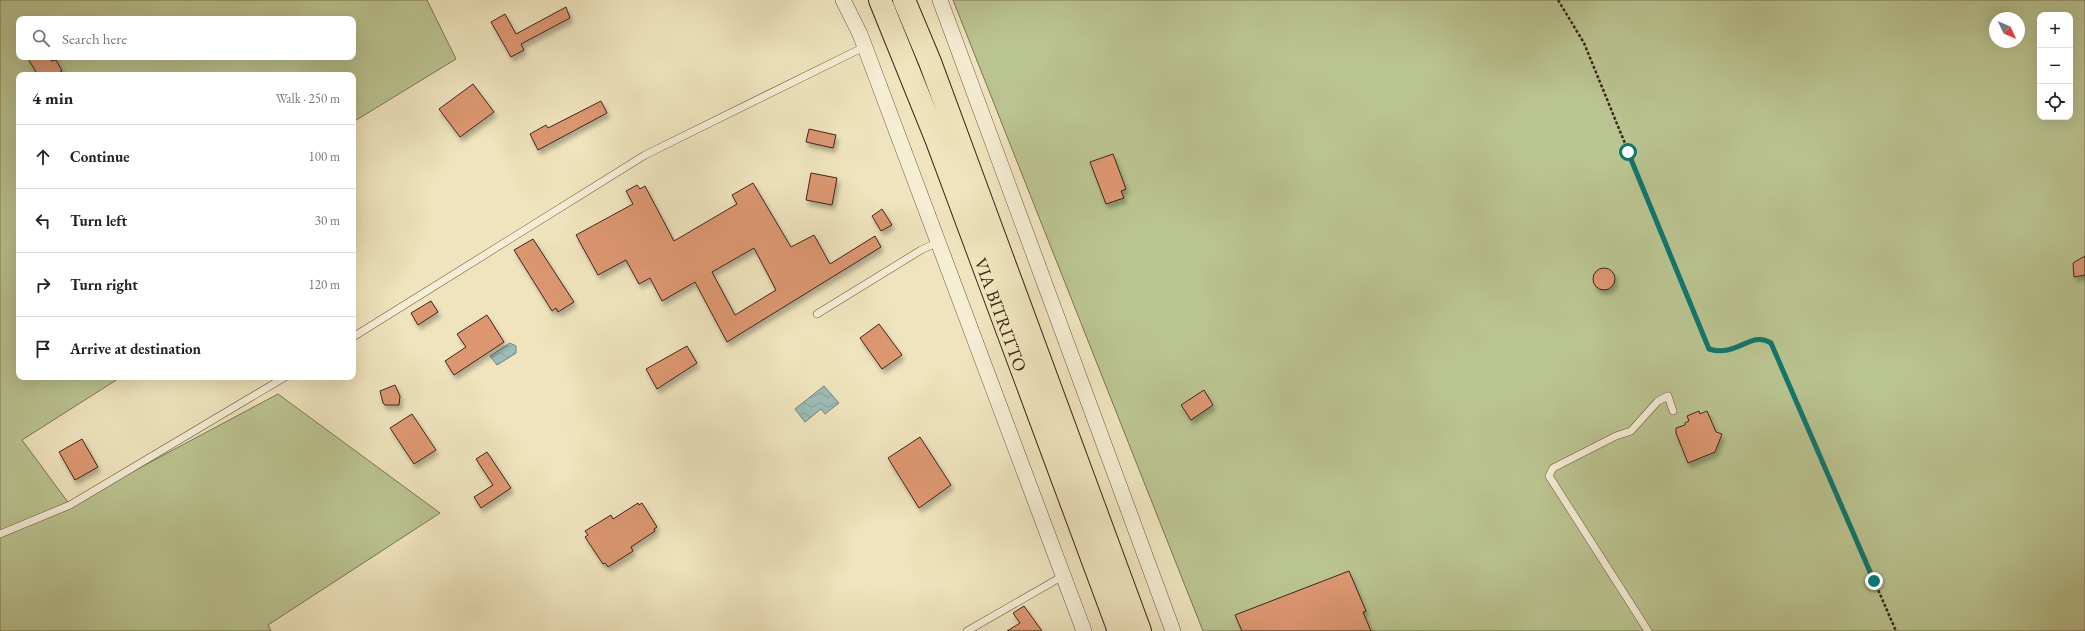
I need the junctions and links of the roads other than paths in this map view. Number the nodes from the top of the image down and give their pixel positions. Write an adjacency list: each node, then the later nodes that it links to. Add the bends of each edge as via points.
1 (843, 0): 5 (street)
2 (880, 0): 15 (highway, VIA BITRITTO, via 937,141)
3 (904, 0): 16 (highway, VIA BITRITTO, via 932,69)
4 (940, 0): 17 (street)
5 (864, 47): 6 (street); 8 (lane, via 645,155)
6 (938, 242): 7 (lane); 12 (street)
7 (817, 314)
8 (356, 335)
9 (280, 380): 11 (lane, via 70,505)
10 (1673, 411): 18 (lane, via 1668,396 1658,401 1631,431 1553,468 1549,476)
11 (0, 534)
12 (1063, 576): 13 (lane); 14 (street)
13 (967, 631)
14 (1084, 631)
15 (1119, 631)
16 (1140, 631)
17 (1173, 631)
18 (1648, 631)

